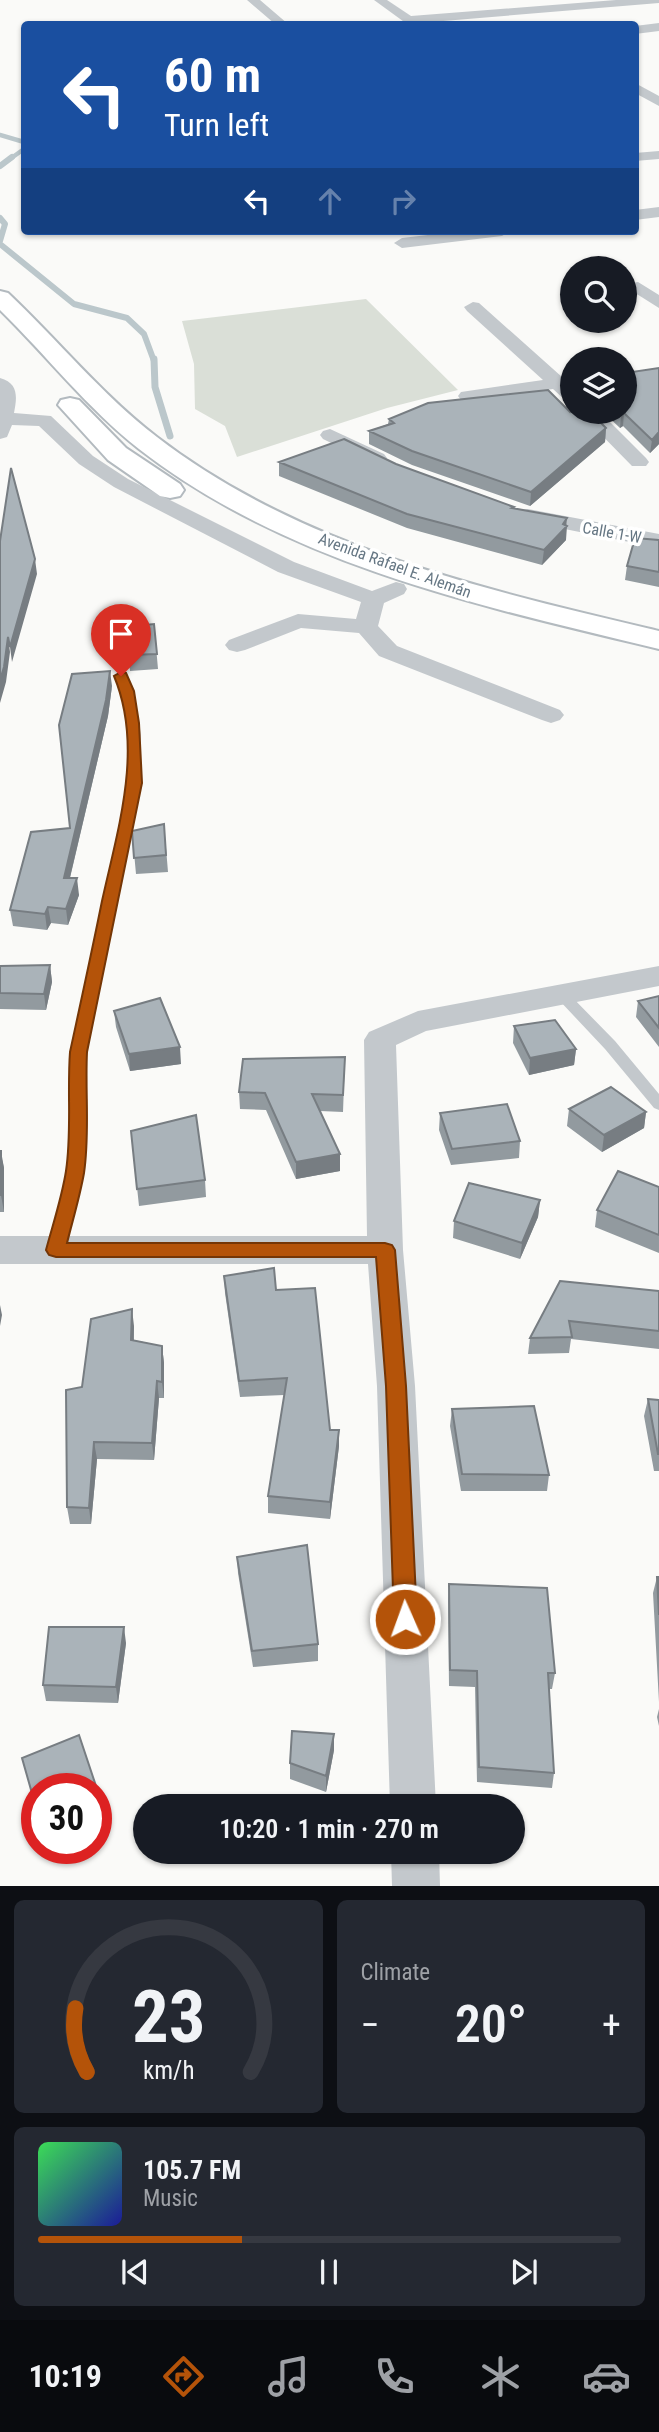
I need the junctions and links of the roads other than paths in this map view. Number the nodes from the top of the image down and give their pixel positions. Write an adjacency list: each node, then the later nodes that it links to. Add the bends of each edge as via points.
1 (253, 0): 4 (street)
2 (380, 0): 5 (street)
3 (659, 0): 6 (street)
4 (278, 21)
5 (410, 21)
6 (422, 21)
7 (659, 27): 8 (street)
8 (639, 30)
9 (639, 90): 10 (street)
10 (659, 102)
11 (659, 155): 12 (street)
12 (639, 157)
13 (659, 212): 14 (street)
14 (639, 214)
15 (431, 235): 16 (street)
16 (396, 237): 17 (street)
17 (408, 264)
18 (638, 287): 20 (street)
19 (0, 298): 36 (main road, Avenida Rafael E. Alemán, via 130,429 190,474 250,507 340,548 473,593)
20 (659, 303)
21 (472, 307): 23 (street)
22 (0, 327): 34 (main road, Avenida Rafael E. Alemán, via 117,454 167,488)
23 (560, 379)
24 (0, 384): 28 (street, via 8,397)
25 (560, 387): 26 (street)
26 (468, 396)
27 (601, 424): 30 (street)
28 (2, 426): 34 (street, via 44,420 86,460 121,483 286,567)
29 (330, 435): 31 (street)
30 (639, 462)
31 (394, 466)
32 (504, 508): 33 (street, Calle 1-W)
33 (659, 541)
34 (384, 594): 35 (street); 38 (main road, Avenida Rafael E. Alemán)
35 (366, 627): 37 (street, via 298,621); 40 (street, via 388,651)
36 (659, 640)
37 (237, 645)
38 (659, 661)
39 (121, 676): 45 (lane, via 133,723 135,783 78,1052 75,1172)
40 (551, 715)
41 (659, 976): 42 (street)
42 (563, 996): 43 (lane); 46 (street, via 418,1022 380,1040)
43 (659, 1104)
44 (0, 1250): 45 (street)
45 (56, 1250): 46 (street)
46 (385, 1250): 47 (street, via 396,1386)
47 (413, 1794)
48 (415, 1864): 49 (street)
49 (416, 1886)

